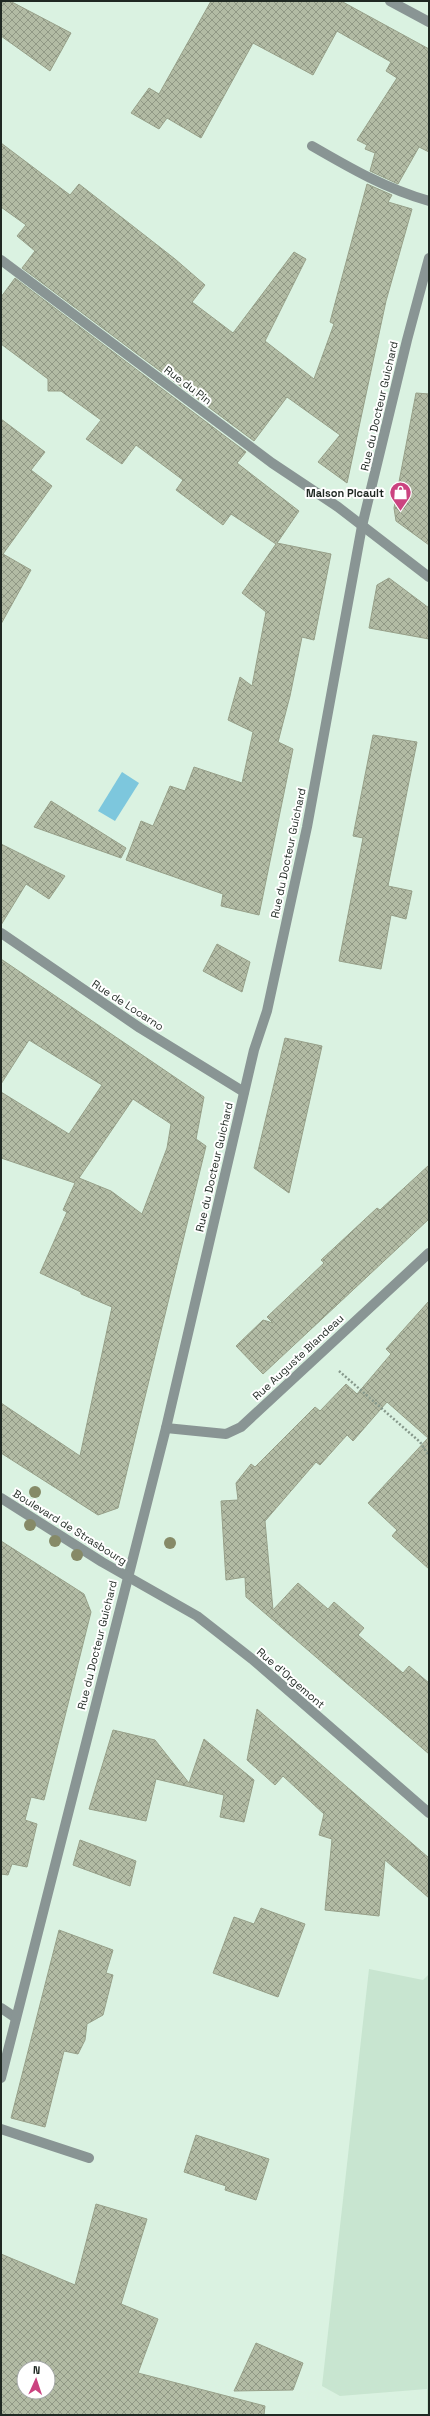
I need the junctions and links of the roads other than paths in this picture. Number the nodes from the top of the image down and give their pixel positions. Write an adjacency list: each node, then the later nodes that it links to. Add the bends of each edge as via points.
1 (390, 1): 2 (street)
2 (429, 22)
3 (312, 146): 4 (street, via 366,178)
4 (429, 202)
5 (429, 258): 7 (street, Rue du Docteur Guichard)
6 (1, 260): 7 (street, Rue du Pin, via 266,458)
7 (362, 526): 8 (street, Rue du Pin); 10 (street, Rue du Docteur Guichard, via 307,827 267,1011)
8 (429, 577)
9 (1, 934): 10 (street, Rue de Locarno, via 140,1028)
10 (244, 1092): 12 (street, Rue du Docteur Guichard)
11 (429, 1253): 12 (street, Rue Auguste Blandeau, via 241,1427 226,1434)
12 (166, 1428): 14 (street, Rue du Docteur Guichard)
13 (1, 1498): 14 (street, Boulevard de Strasbourg)
14 (127, 1576): 15 (street, Rue d'Orgemont, via 197,1616 252,1659); 17 (street, Rue du Docteur Guichard)
15 (429, 1813)
16 (1, 2008): 17 (street)
17 (16, 2018): 18 (street, Rue du Docteur Guichard)
18 (1, 2078)
19 (1, 2129): 20 (street)
20 (89, 2158)

